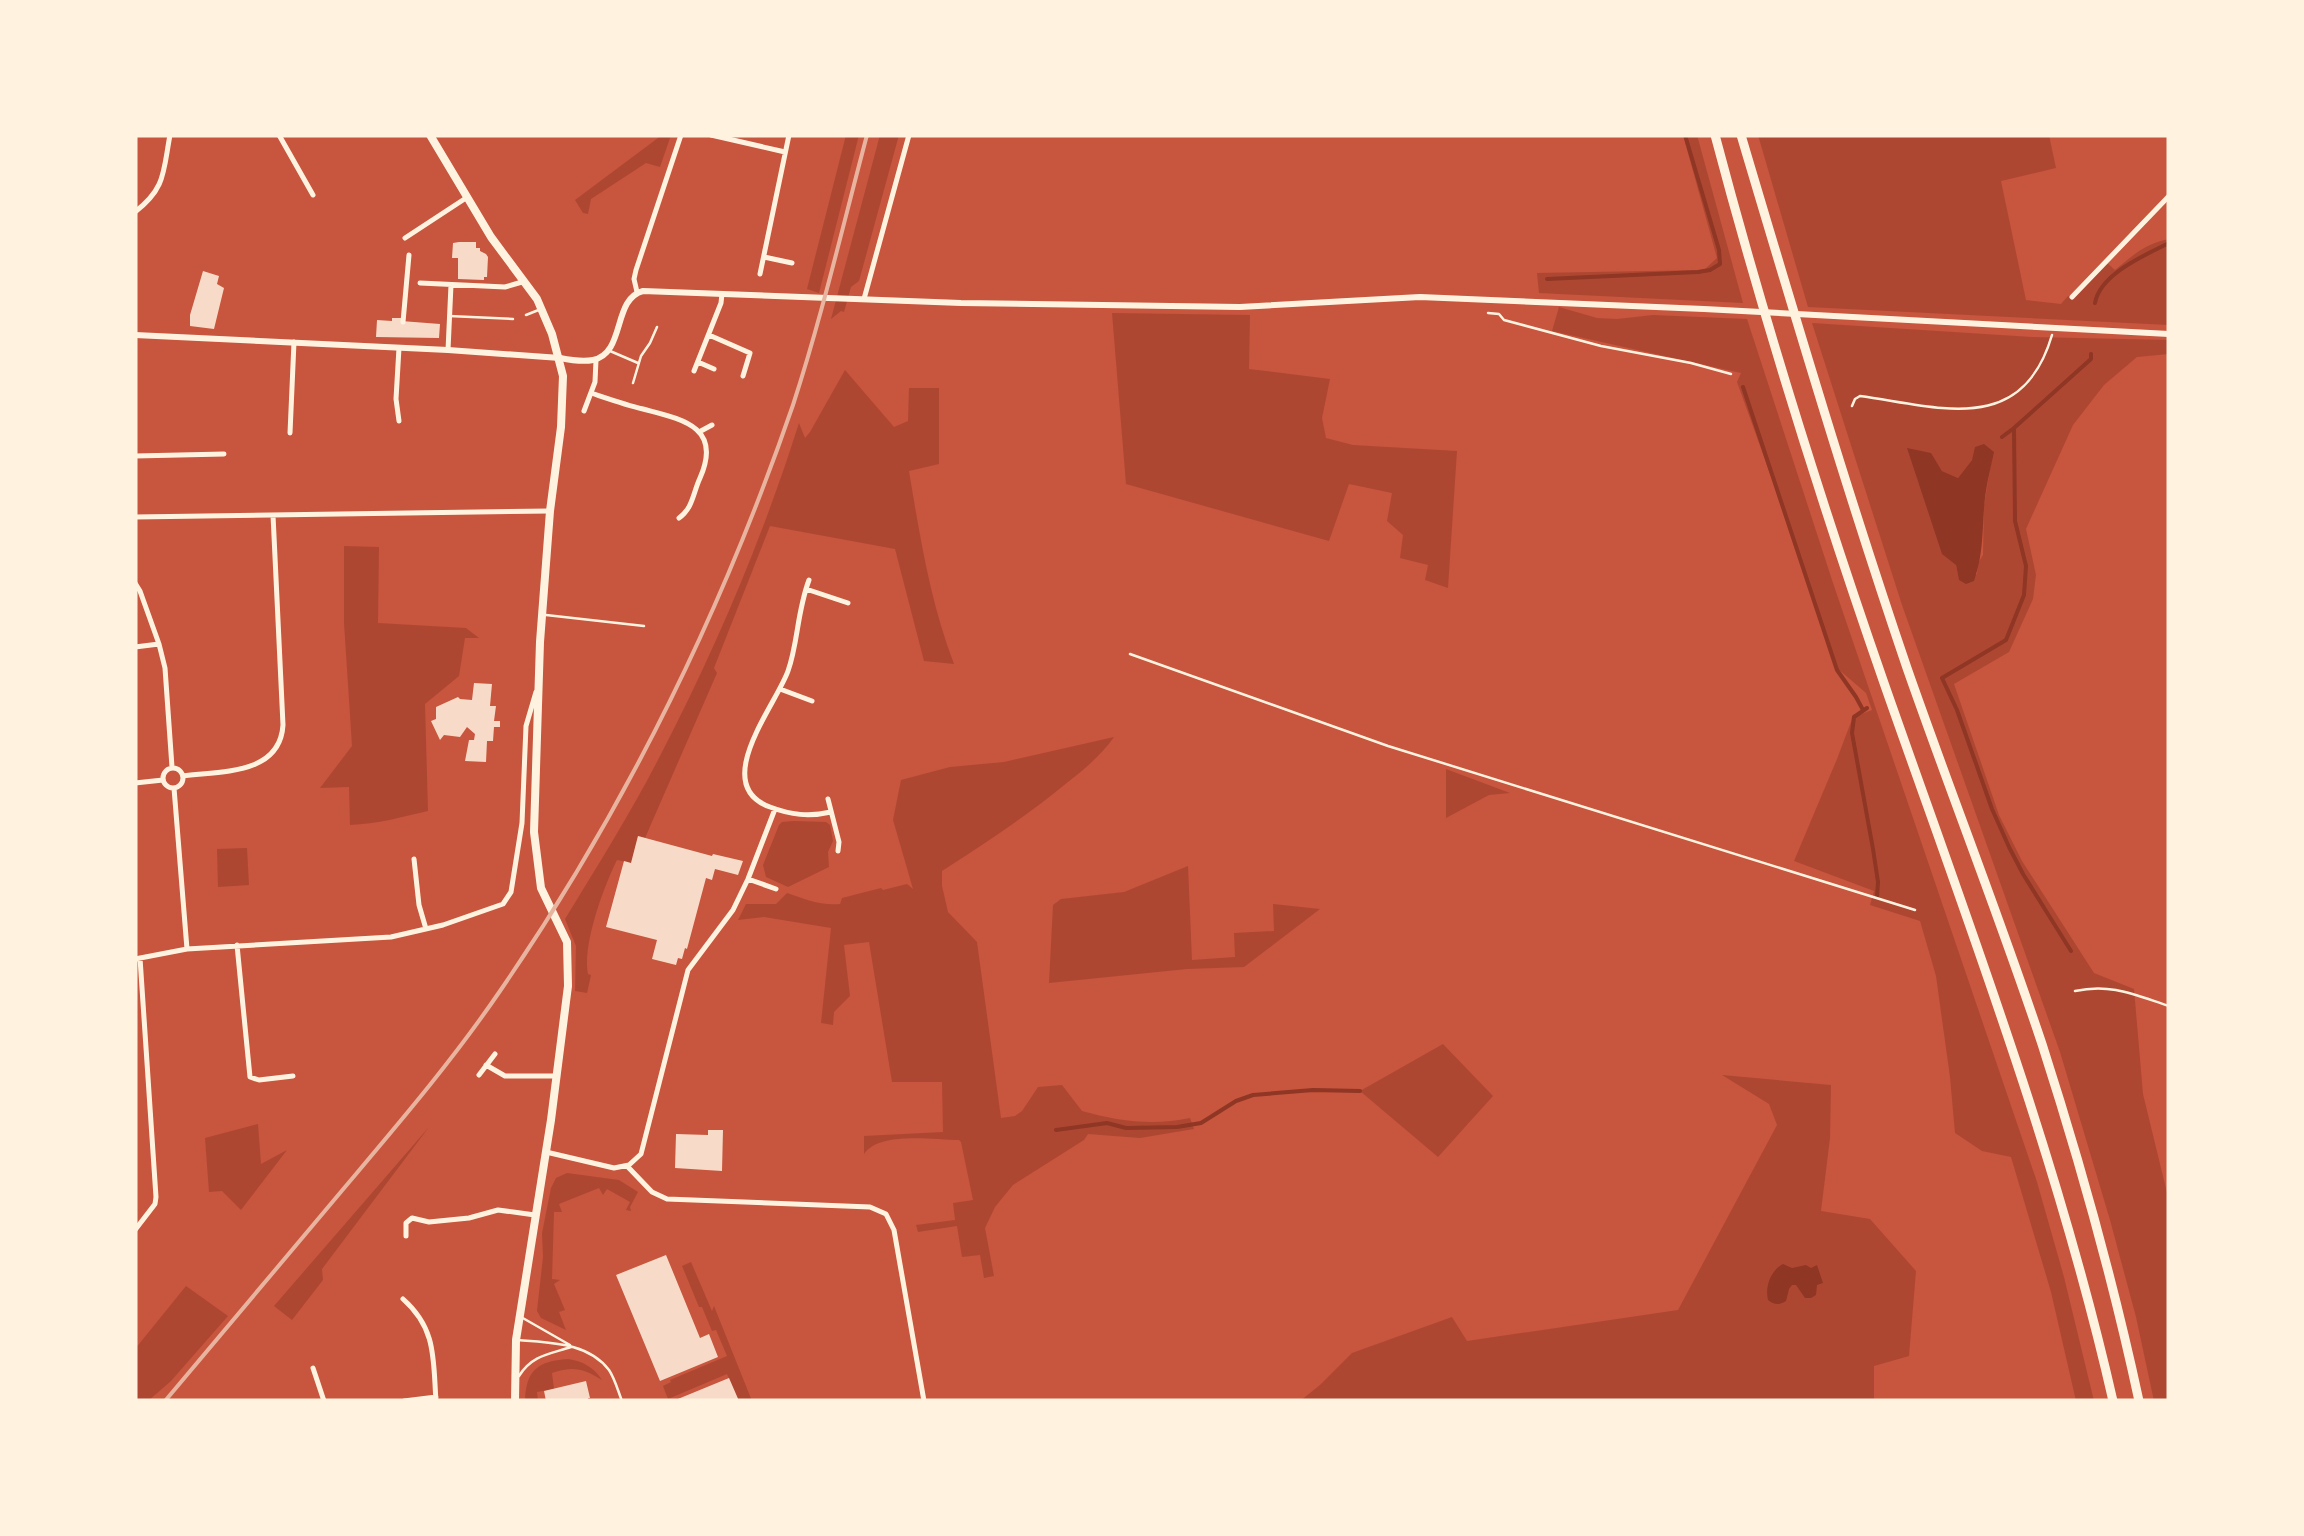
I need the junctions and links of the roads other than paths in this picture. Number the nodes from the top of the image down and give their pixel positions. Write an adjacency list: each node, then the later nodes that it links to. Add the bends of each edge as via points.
1 (170, 135): 14 (street, via 158,190)
2 (279, 135): 11 (street)
3 (430, 135): 13 (main road)
4 (681, 135): 23 (street, via 636,270)
5 (711, 135): 10 (street)
6 (789, 135): 10 (street)
7 (909, 135): 26 (street)
8 (1715, 135): 110 (highway, via 1832,526 2015,1053)
9 (1740, 135): 111 (highway, via 1856,517 2053,1080)
10 (785, 152): 17 (street)
11 (313, 195)
12 (2169, 196): 25 (street)
13 (466, 198): 15 (street); 20 (main road)
14 (135, 212)
15 (405, 238)
16 (409, 256): 31 (street)
17 (764, 257): 18 (street); 19 (street)
18 (792, 263)
19 (760, 274)
20 (524, 280): 22 (street, via 505,287); 27 (main road)
21 (420, 283): 22 (street)
22 (451, 285): 28 (street)
23 (637, 292): 24 (street); 40 (street)
24 (722, 292): 26 (street); 35 (street)
25 (2072, 297)
26 (864, 299): 33 (street, via 1240,307 1422,297)
27 (542, 308): 29 (lane); 41 (main road)
28 (450, 316): 30 (lane); 39 (street)
29 (526, 316)
30 (513, 320)
31 (404, 322)
32 (657, 327): 43 (lane)
33 (2169, 334)
34 (135, 335): 37 (street)
35 (709, 335): 44 (street); 47 (street, via 750,353)
36 (402, 336): 38 (street)
37 (294, 342): 38 (street); 54 (street)
38 (400, 348): 39 (street); 51 (street)
39 (448, 350): 41 (street)
40 (608, 350): 42 (street); 43 (lane)
41 (560, 358): 42 (street); 57 (main road, via 563,447)
42 (596, 360): 49 (street)
43 (638, 362): 48 (lane)
44 (698, 362): 45 (street); 46 (street)
45 (714, 369)
46 (694, 371)
47 (743, 376)
48 (633, 383)
49 (592, 393): 50 (street); 53 (street, via 682,419)
50 (584, 411)
51 (399, 421)
52 (712, 425): 53 (street)
53 (698, 432): 60 (street, via 706,462 691,505)
54 (290, 433)
55 (224, 454): 56 (street)
56 (135, 456)
57 (550, 511): 58 (street); 65 (main road)
58 (273, 515): 59 (street); 73 (street, via 280,743 254,766)
59 (135, 517)
60 (679, 518)
61 (809, 580): 63 (street)
62 (135, 582): 67 (street)
63 (806, 589): 64 (street); 70 (street)
64 (848, 603)
65 (542, 615): 66 (lane); 69 (main road)
66 (644, 626)
67 (159, 644): 68 (street); 72 (street)
68 (135, 647)
69 (538, 683): 84 (street, via 526,726 522,824 509,897); 92 (main road, via 534,832 542,888 567,942)
70 (780, 689): 71 (street); 78 (street, via 744,766 752,795)
71 (812, 701)
72 (172, 768): 73 (street); 74 (street)
73 (183, 776): 76 (street)
74 (163, 780): 75 (street); 76 (street)
75 (135, 784)
76 (174, 788): 86 (street)
77 (828, 799): 79 (street)
78 (774, 809): 79 (street, via 810,816); 82 (street)
79 (831, 812): 80 (street)
80 (838, 851)
81 (414, 859): 84 (street)
82 (748, 879): 83 (street); 94 (street, via 688,970 644,1147)
83 (776, 889)
84 (426, 929): 85 (street, via 391,937)
85 (237, 945): 86 (street); 91 (street, via 250,1078)
86 (187, 948): 87 (street)
87 (138, 958): 96 (street, via 156,1200)
88 (495, 1054): 89 (street)
89 (486, 1065): 90 (street); 92 (street, via 505,1076)
90 (479, 1075)
91 (294, 1076)
92 (556, 1076): 93 (main road)
93 (546, 1152): 94 (street); 95 (main road)
94 (627, 1166): 109 (street, via 667,1199 870,1207 886,1214)
95 (534, 1215): 97 (street, via 498,1210 469,1218 412,1218); 99 (main road)
96 (135, 1230)
97 (406, 1236)
98 (404, 1300): 104 (street, via 430,1339)
99 (520, 1316): 100 (main road); 101 (lane)
100 (516, 1340): 101 (lane); 103 (main road)
101 (572, 1346): 103 (lane, via 537,1358); 108 (lane, via 612,1373)
102 (313, 1368): 105 (street)
103 (515, 1385): 107 (main road)
104 (436, 1399): 106 (street)
105 (324, 1401)
106 (404, 1401)
107 (515, 1401)
108 (622, 1401)
109 (924, 1401)
110 (2113, 1401)
111 (2139, 1401)

